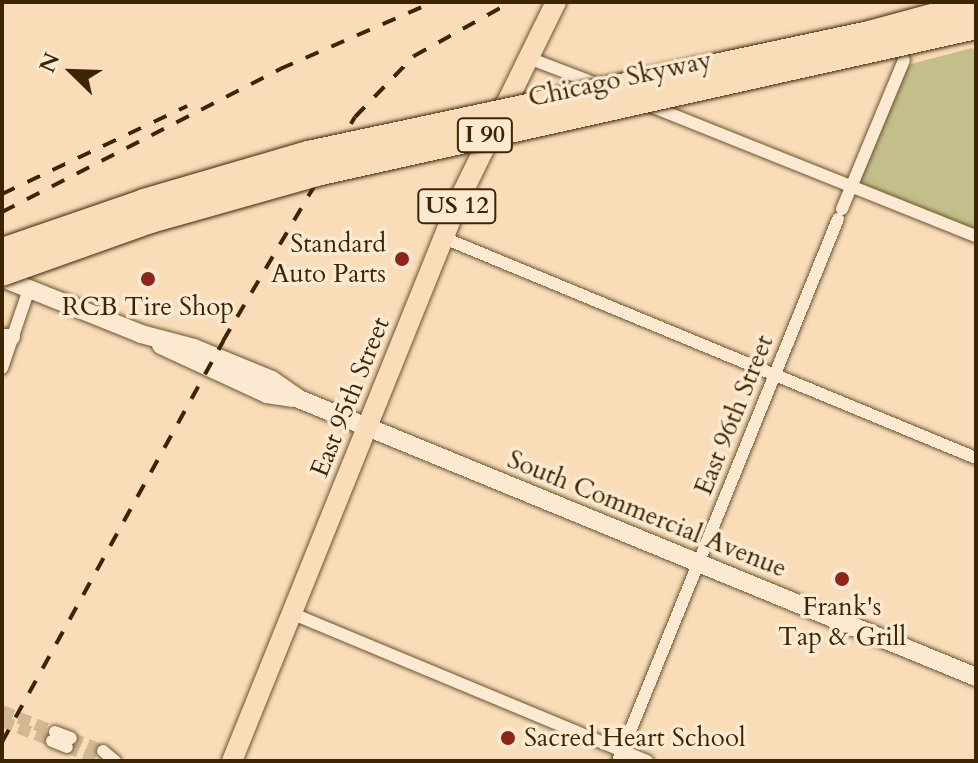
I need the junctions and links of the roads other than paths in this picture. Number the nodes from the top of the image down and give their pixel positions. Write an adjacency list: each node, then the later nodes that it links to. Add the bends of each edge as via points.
1 (542, 2): 5 (main road, East 95th Street / US 12)
2 (556, 2): 5 (main road, East 95th Street / US 12)
3 (976, 4): 10 (highway, Chicago Skyway / I 90, bridge, via 869,33 308,153)
4 (976, 27): 11 (highway, Chicago Skyway / I 90, bridge, via 329,170 151,221)
5 (526, 57): 7 (street); 9 (main road, East 95th Street / US 12)
6 (904, 60): 7 (street, East 96th Street)
7 (852, 185): 8 (street); 15 (street, East 96th Street)
8 (976, 236)
9 (444, 238): 15 (street); 16 (main road, East 95th Street / US 12)
10 (2, 250)
11 (2, 276): 12 (main road, South Commercial Avenue)
12 (29, 289): 13 (street); 16 (main road, South Commercial Avenue, via 141,334 203,368)
13 (7, 337): 14 (street)
14 (2, 368)
15 (775, 375): 17 (street); 18 (street, East 96th Street)
16 (366, 426): 18 (main road, South Commercial Avenue); 19 (main road, East 95th Street / US 12)
17 (976, 458)
18 (698, 563): 20 (main road, South Commercial Avenue); 23 (street, East 96th Street)
19 (291, 613): 23 (street); 26 (main road, East 95th Street / US 12)
20 (976, 677)
21 (54, 736): 22 (street)
22 (69, 743)
23 (620, 756): 27 (street)
24 (102, 758): 25 (street)
25 (115, 761)
26 (232, 761)
27 (647, 761)

